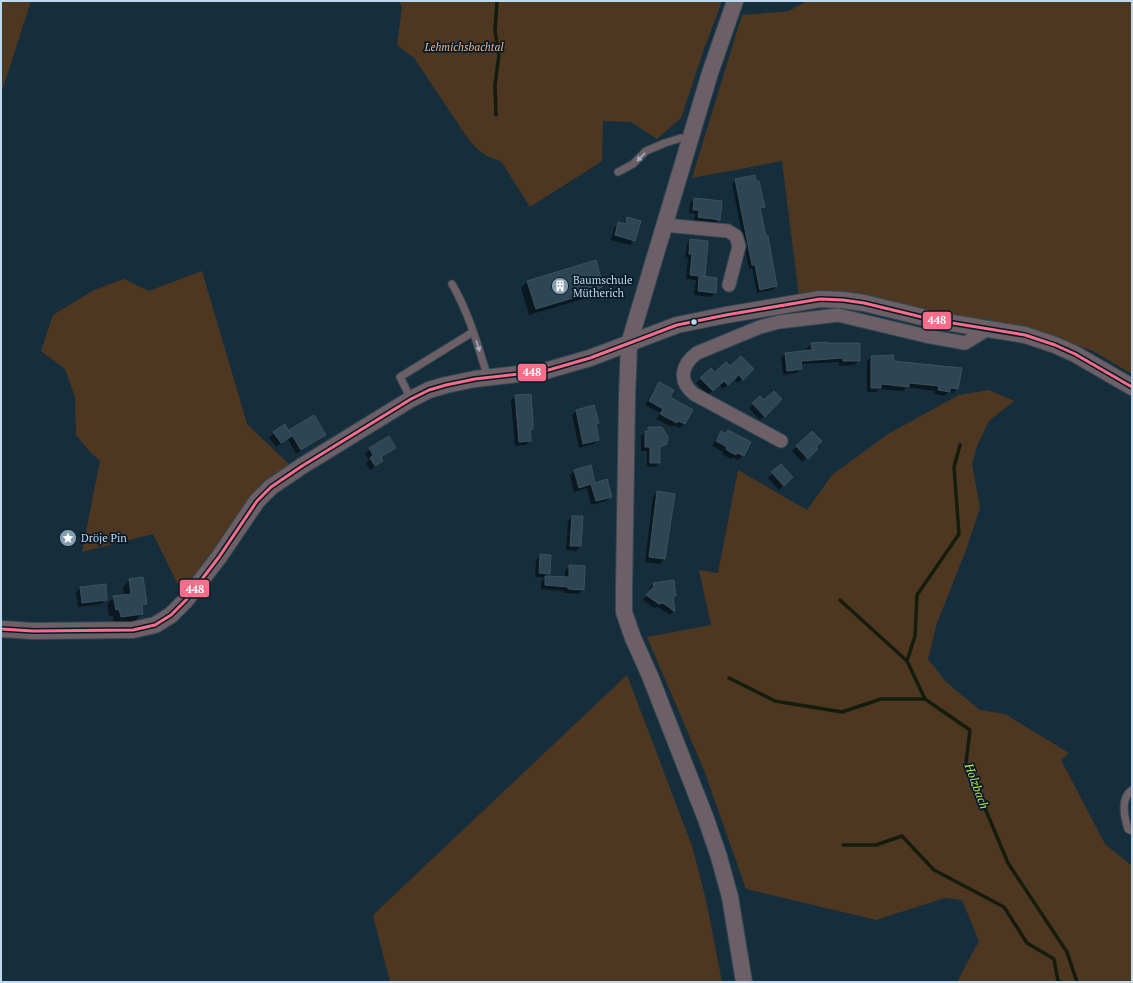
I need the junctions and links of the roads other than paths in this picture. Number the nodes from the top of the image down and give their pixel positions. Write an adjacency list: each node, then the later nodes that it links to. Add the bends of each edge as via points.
1 (735, 1): 2 (street)
2 (690, 141): 3 (lane, one-way to 3, via 681,138 646,151 633,164); 4 (street)
3 (618, 172)
4 (664, 225): 6 (street, via 728,231 736,236 739,246); 9 (street)
5 (452, 284): 8 (lane, via 460,297)
6 (729, 285)
7 (988, 329): 9 (street, via 934,320 864,303 820,299 677,325); 11 (street, via 1025,335 1055,345); 13 (street, via 965,343 838,315 779,322 760,327 689,359 684,368 688,390)
8 (473, 332): 10 (lane, one-way to 10); 12 (lane, via 400,377)
9 (630, 344): 10 (street, via 544,371); 17 (street, via 624,612 719,857 730,897)
10 (488, 378): 12 (street, via 446,384)
11 (1132, 387)
12 (411, 399): 14 (street, via 271,487 257,501 220,557 186,600 171,615 155,625 133,630 110,631)
13 (781, 441)
14 (1, 629)
15 (1132, 790): 16 (lane, via 1125,796 1124,807 1128,829)
16 (1132, 831)
17 (744, 982)

